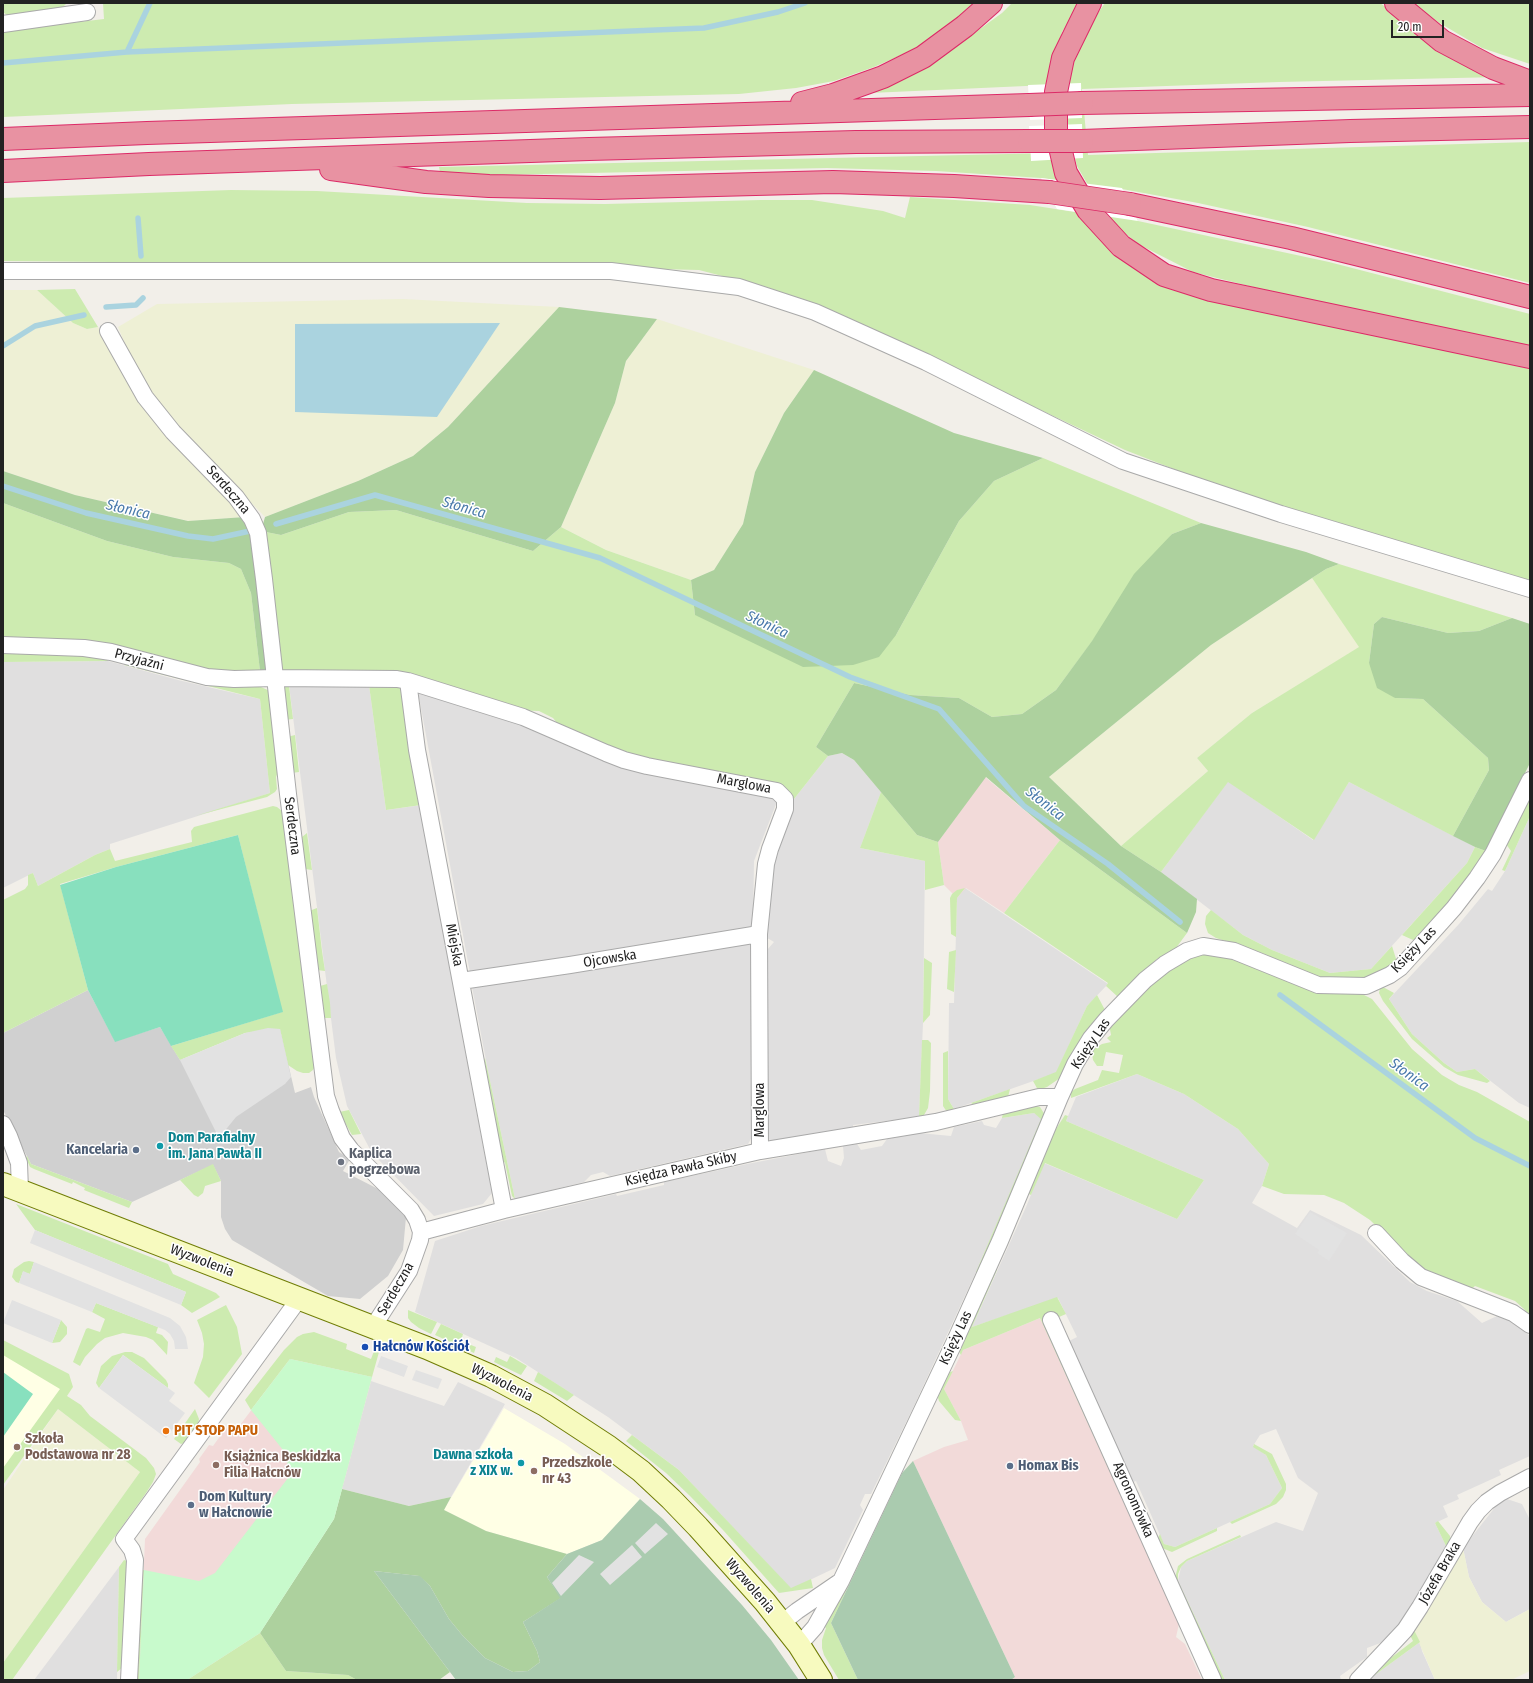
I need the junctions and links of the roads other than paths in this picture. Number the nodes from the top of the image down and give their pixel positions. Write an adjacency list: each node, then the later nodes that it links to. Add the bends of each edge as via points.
1 (991, 3): 8 (highway, via 923,57 883,77 833,95)
2 (1090, 3): 16 (highway, via 1063,58 1056,92 1056,130 1066,173 1088,210 1121,246 1164,275 1211,290)
3 (1396, 3): 6 (highway, via 1442,41 1492,68)
4 (87, 12): 5 (street)
5 (3, 24)
6 (1530, 82)
7 (1530, 95): 8 (highway, bridge, via 1082,103)
8 (764, 113): 10 (highway, via 155,132)
9 (1530, 127): 11 (highway, bridge, via 1082,141 856,142 707,146)
10 (3, 140)
11 (273, 161): 12 (highway); 14 (highway, bridge, via 426,182 489,186 600,188 833,182 1049,192 1130,204 1291,238)
12 (3, 171)
13 (3, 271): 17 (street, via 611,271 739,287 815,312 919,359 1123,461 1281,514)
14 (1530, 297)
15 (108, 331): 19 (street, Serdeczna, via 132,375 155,409 173,432 236,496 252,519 258,533 261,552)
16 (1530, 357)
17 (1530, 588)
18 (3, 645): 19 (street, Przyjaźni, via 84,648 111,652 207,677)
19 (275, 678): 20 (street, Przyjaźni); 29 (street, Serdeczna, via 326,1096 342,1138 411,1210)
20 (408, 681): 22 (street, Marglowa, via 523,717 624,760 778,790 785,799 785,809 766,864); 23 (street, Miejska, via 417,750)
21 (1530, 780): 24 (street, Księży Las, via 1493,854 1477,878 1454,908 1400,968 1390,975 1366,986 1318,985 1234,951 1203,946 1187,951 1145,980 1106,1020 1079,1058)
22 (759, 934): 23 (street, Ojcowska); 26 (street, Marglowa)
23 (461, 981): 28 (street, Miejska)
24 (1060, 1097): 26 (street, Księdza Pawła Skiby, via 1039,1097 936,1122); 36 (street, Księży Las, via 997,1248)
25 (3, 1124): 27 (street, via 19,1163)
26 (760, 1151): 28 (street, Księdza Pawła Skiby)
27 (11, 1187): 31 (street, Wyzwolenia)
28 (504, 1210): 29 (street, Księdza Pawła Skiby)
29 (421, 1232): 34 (street, Serdeczna, via 409,1271)
30 (1376, 1233): 33 (street, via 1402,1262 1421,1277 1513,1313)
31 (299, 1299): 34 (street, Wyzwolenia); 39 (street, via 124,1539 135,1560)
32 (1051, 1320): 41 (street, Agronomówka)
33 (1530, 1325)
34 (373, 1327): 37 (street, Wyzwolenia, via 491,1376 545,1405 609,1447 671,1499)
35 (1530, 1477): 42 (street, Józefa Braka, via 1500,1493 1478,1511 1405,1630)
36 (841, 1581): 37 (street); 38 (street, Księży Las, via 815,1627)
37 (782, 1623): 38 (street, Wyzwolenia)
38 (799, 1646): 40 (street, Wyzwolenia)
39 (130, 1680)
40 (821, 1680)
41 (1213, 1680)
42 (1358, 1680)

